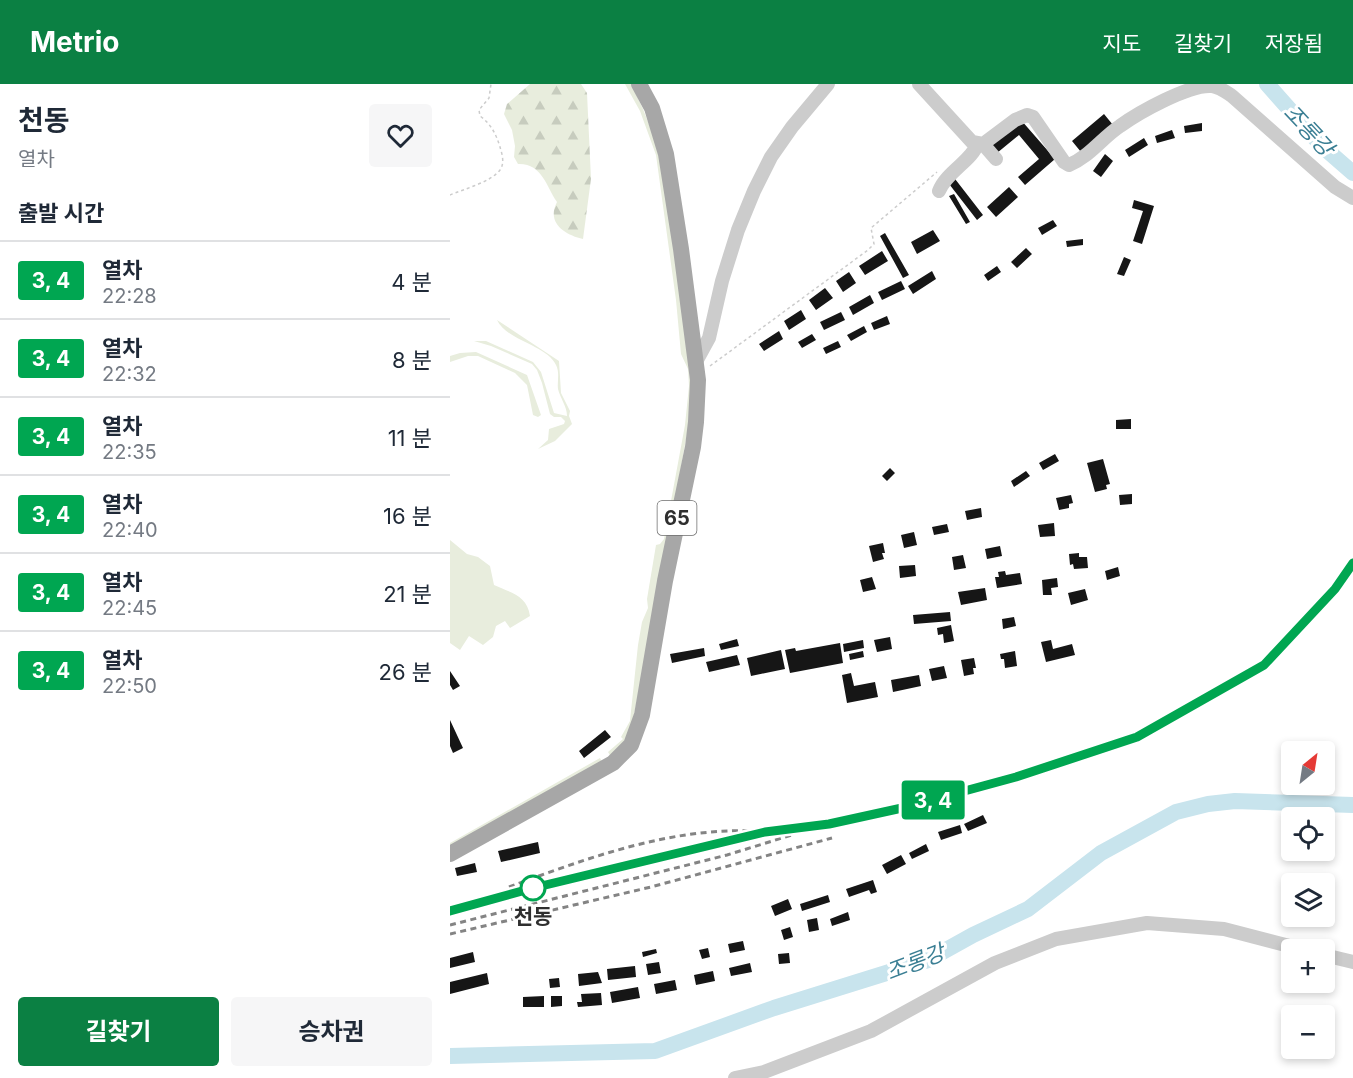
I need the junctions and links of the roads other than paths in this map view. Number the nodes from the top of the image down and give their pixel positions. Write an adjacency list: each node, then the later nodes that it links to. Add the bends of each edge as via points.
1 (639, 84): 8 (main road, 65, via 652,108 666,154)
2 (828, 84): 8 (street, via 771,157 754,191 722,281 709,338)
3 (919, 84): 4 (street, via 972,142)
4 (980, 144): 5 (street); 6 (street, via 944,179); 7 (street, via 1027,115 1033,117 1069,165 1082,159 1119,126 1157,103 1194,88 1212,86 1232,96)
5 (996, 159)
6 (939, 191)
7 (1353, 198)
8 (697, 360): 9 (main road, 65, via 693,447 635,737 613,763)
9 (450, 854)
10 (1281, 943): 13 (street, via 1224,928 1147,923 1056,939 995,963 871,1031 764,1072)
11 (1335, 958): 12 (street)
12 (1353, 962)
13 (735, 1078)

